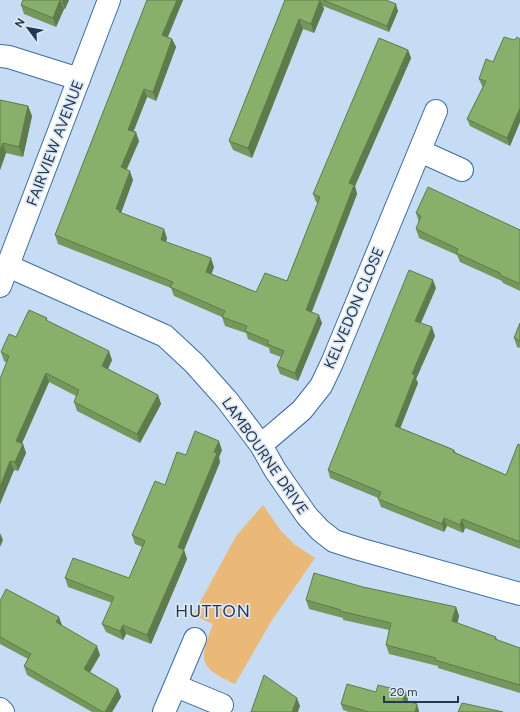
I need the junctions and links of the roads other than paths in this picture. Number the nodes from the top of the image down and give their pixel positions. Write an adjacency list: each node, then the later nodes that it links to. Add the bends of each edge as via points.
1 (109, 0): 3 (street, FAIRVIEW AVENUE)
2 (0, 56): 3 (street, via 9,56)
3 (79, 79): 7 (street, FAIRVIEW AVENUE)
4 (436, 111): 5 (street, KELVEDON CLOSE)
5 (420, 151): 6 (street); 9 (street, KELVEDON CLOSE, via 321,386 302,410)
6 (462, 170)
7 (8, 266): 8 (street, FAIRVIEW AVENUE); 9 (street, LAMBOURNE DRIVE, via 165,336 228,400)
8 (0, 286)
9 (261, 445): 10 (street, LAMBOURNE DRIVE, via 274,470 307,516 334,541)
10 (520, 594)
11 (195, 639): 12 (street)
12 (176, 686): 13 (street); 16 (street)
13 (222, 705)
14 (0, 709): 15 (street)
15 (3, 712)
16 (164, 712)

